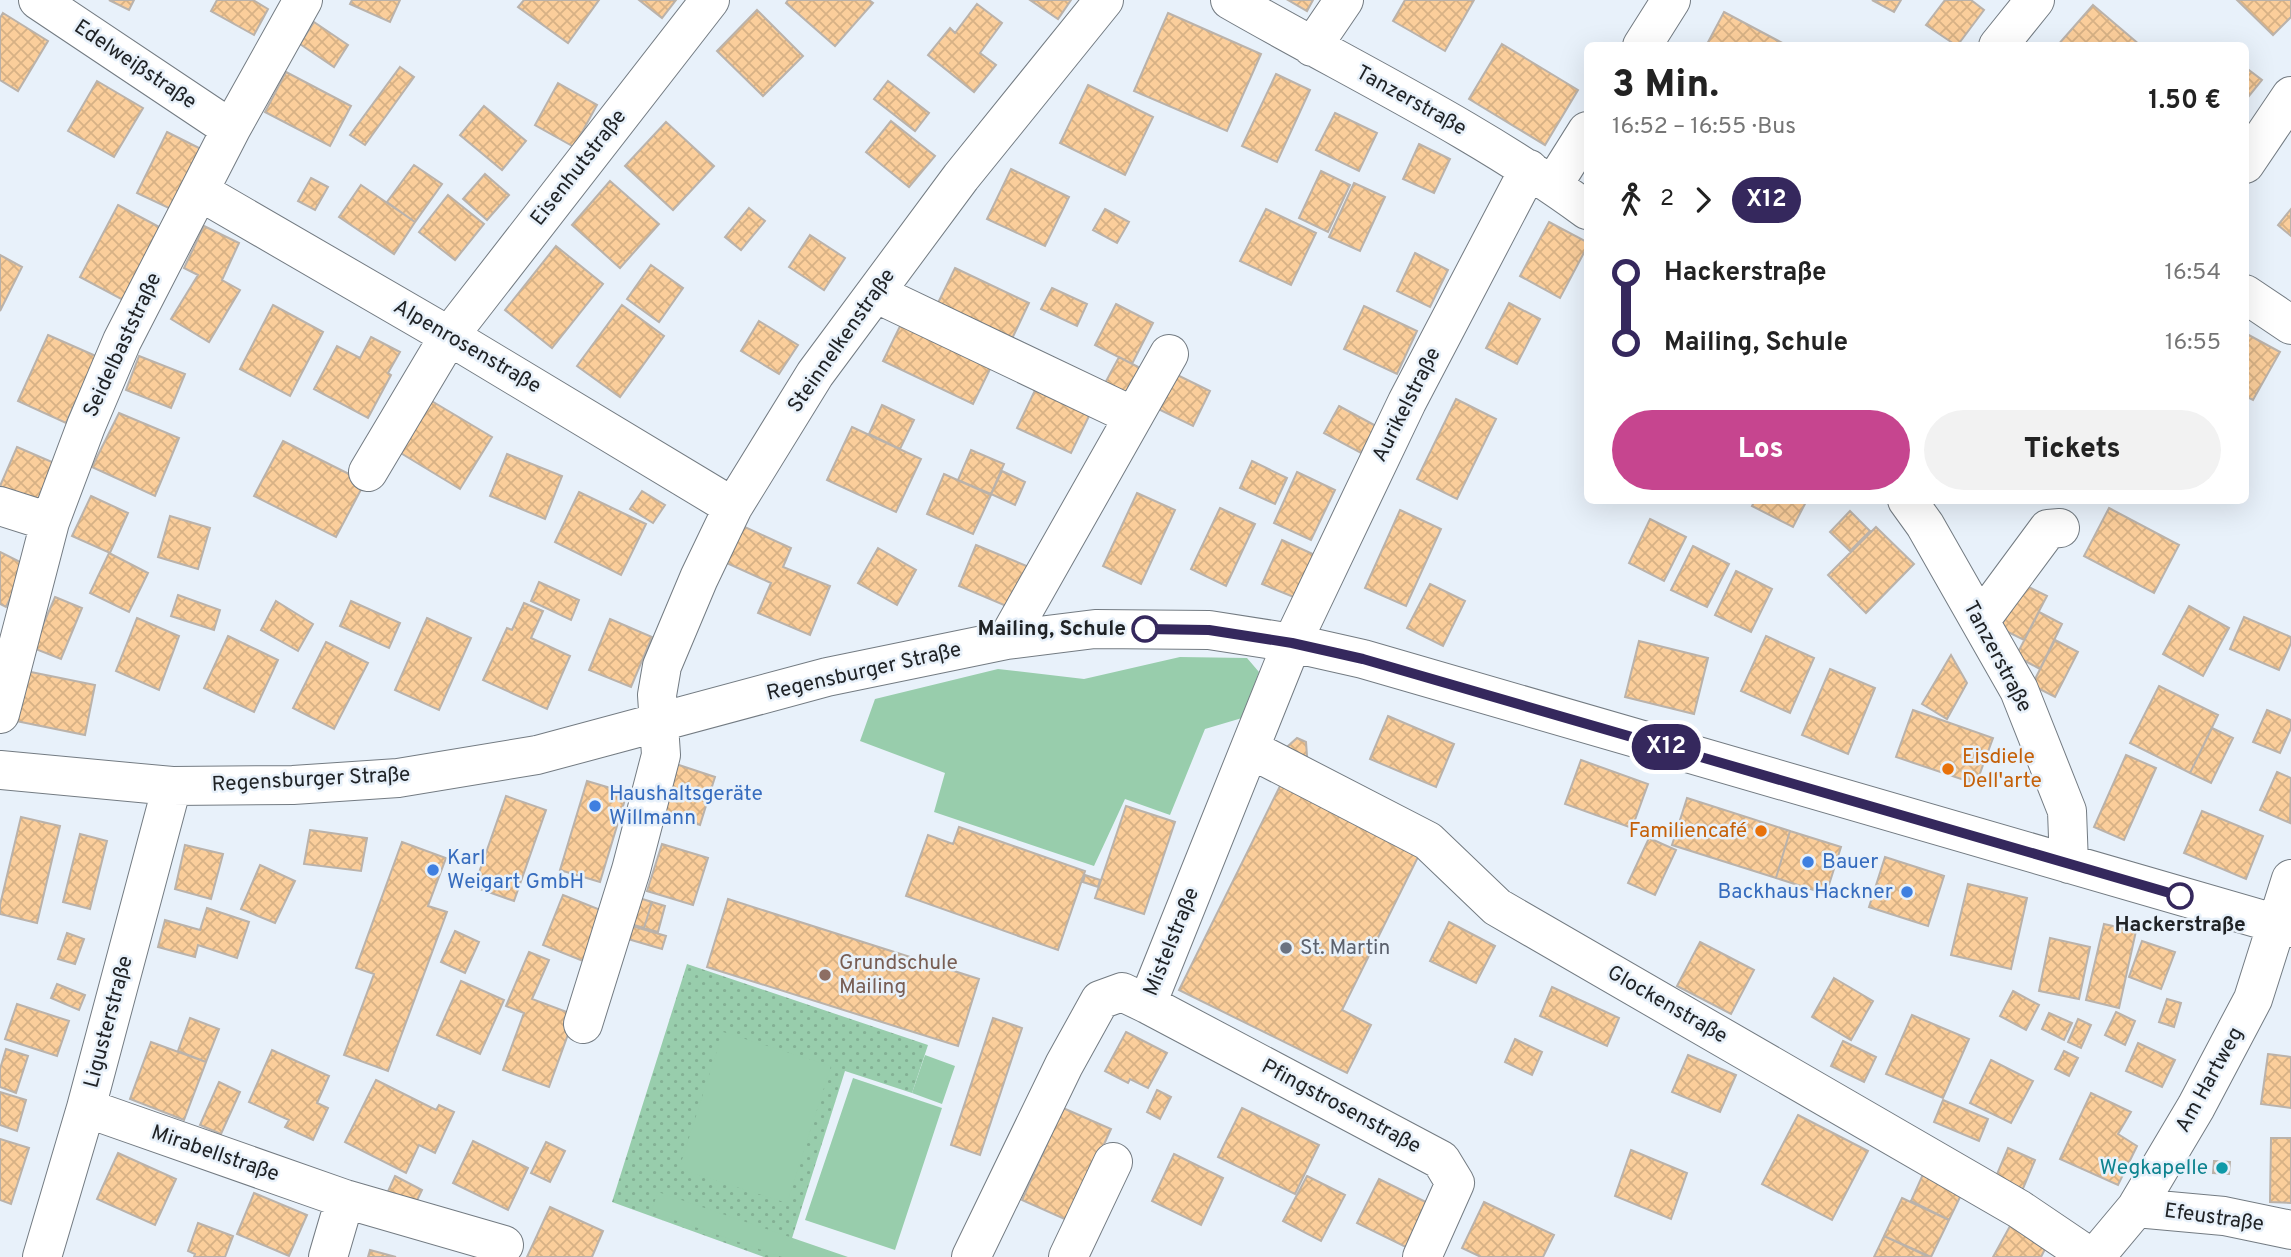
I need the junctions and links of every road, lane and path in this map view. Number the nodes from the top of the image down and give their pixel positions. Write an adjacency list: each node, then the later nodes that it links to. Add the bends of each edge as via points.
1 (38, 0): 13 (street, Edelweißstraße)
2 (303, 0): 13 (street, Seidelbaststraße)
3 (710, 0): 22 (street, Eisenhutstraße)
4 (1104, 0): 19 (street, Steinnelkenstraße, via 961,177)
5 (1230, 0): 11 (street, Tanzerstraße)
6 (1344, 0): 11 (street)
7 (1671, 0): 9 (street)
8 (2035, 0): 10 (street)
9 (1645, 42)
10 (2001, 42)
11 (1312, 47): 16 (street, Tanzerstraße, via 1418,102)
12 (2291, 96): 15 (street)
13 (231, 129): 17 (street, Seidelbaststraße)
14 (1584, 134): 16 (street, Aurikelstraße)
15 (2249, 158)
16 (1541, 177): 18 (street, Tanzerstraße); 33 (street, Aurikelstraße, via 1407,402)
17 (199, 191): 22 (street, Alpenrosenstraße); 29 (street, Seidelbaststraße, via 121,341)
18 (1584, 208)
19 (875, 293): 24 (street); 28 (street, Steinnelkenstraße, via 814,374)
20 (2249, 297): 21 (street)
21 (2291, 325)
22 (449, 336): 25 (street, Eisenhutstraße); 28 (street, Alpenrosenstraße)
23 (1169, 354): 24 (street)
24 (1133, 416): 32 (street)
25 (368, 472)
26 (1910, 504): 31 (street, Tanzerstraße)
27 (0, 506): 29 (street)
28 (733, 507): 35 (street, Steinnelkenstraße, via 662,666)
29 (50, 522): 34 (street, Seidelbaststraße)
30 (2060, 528): 31 (street, via 2048,529)
31 (1980, 621): 39 (street, Tanzerstraße, via 2019,690 2067,811)
32 (1007, 640): 33 (street, Regensburger Straße, via 1095,629 1145,629 1209,630); 35 (street, Regensburger Straße, via 827,677)
33 (1292, 643): 36 (street, Mistelstraße); 39 (street, Regensburger Straße, via 1363,659)
34 (0, 714)
35 (659, 723): 38 (street, Regensburger Straße, via 537,755 398,778); 43 (street, via 661,755)
36 (1250, 749): 42 (street, Mistelstraße); 55 (street, Glockenstraße, via 1427,841 1497,907 2019,1209)
37 (0, 770): 38 (street, Regensburger Straße)
38 (172, 786): 44 (street, Ligusterstraße)
39 (2068, 864): 41 (street, Regensburger Straße)
40 (2291, 879): 41 (street, Am Hartweg)
41 (2283, 926): 47 (street, Am Hartweg, via 2253,999)
42 (1147, 1004): 52 (street, Mistelstraße, via 1122,992 1100,1000); 54 (street, Pfingstrosenstraße, via 1441,1160 1455,1182)
43 (583, 1024)
44 (86, 1108): 46 (street, Mirabellstraße); 50 (street, Ligusterstraße)
45 (1112, 1162): 53 (street)
46 (345, 1199): 49 (street, Mirabellstraße); 51 (street)
47 (2136, 1208): 48 (street, Efeustraße, via 2224,1216); 55 (street, Am Hartweg)
48 (2291, 1230)
49 (504, 1245)
50 (42, 1257)
51 (328, 1257)
52 (971, 1257)
53 (1068, 1257)
54 (1422, 1257)
55 (2092, 1257)

